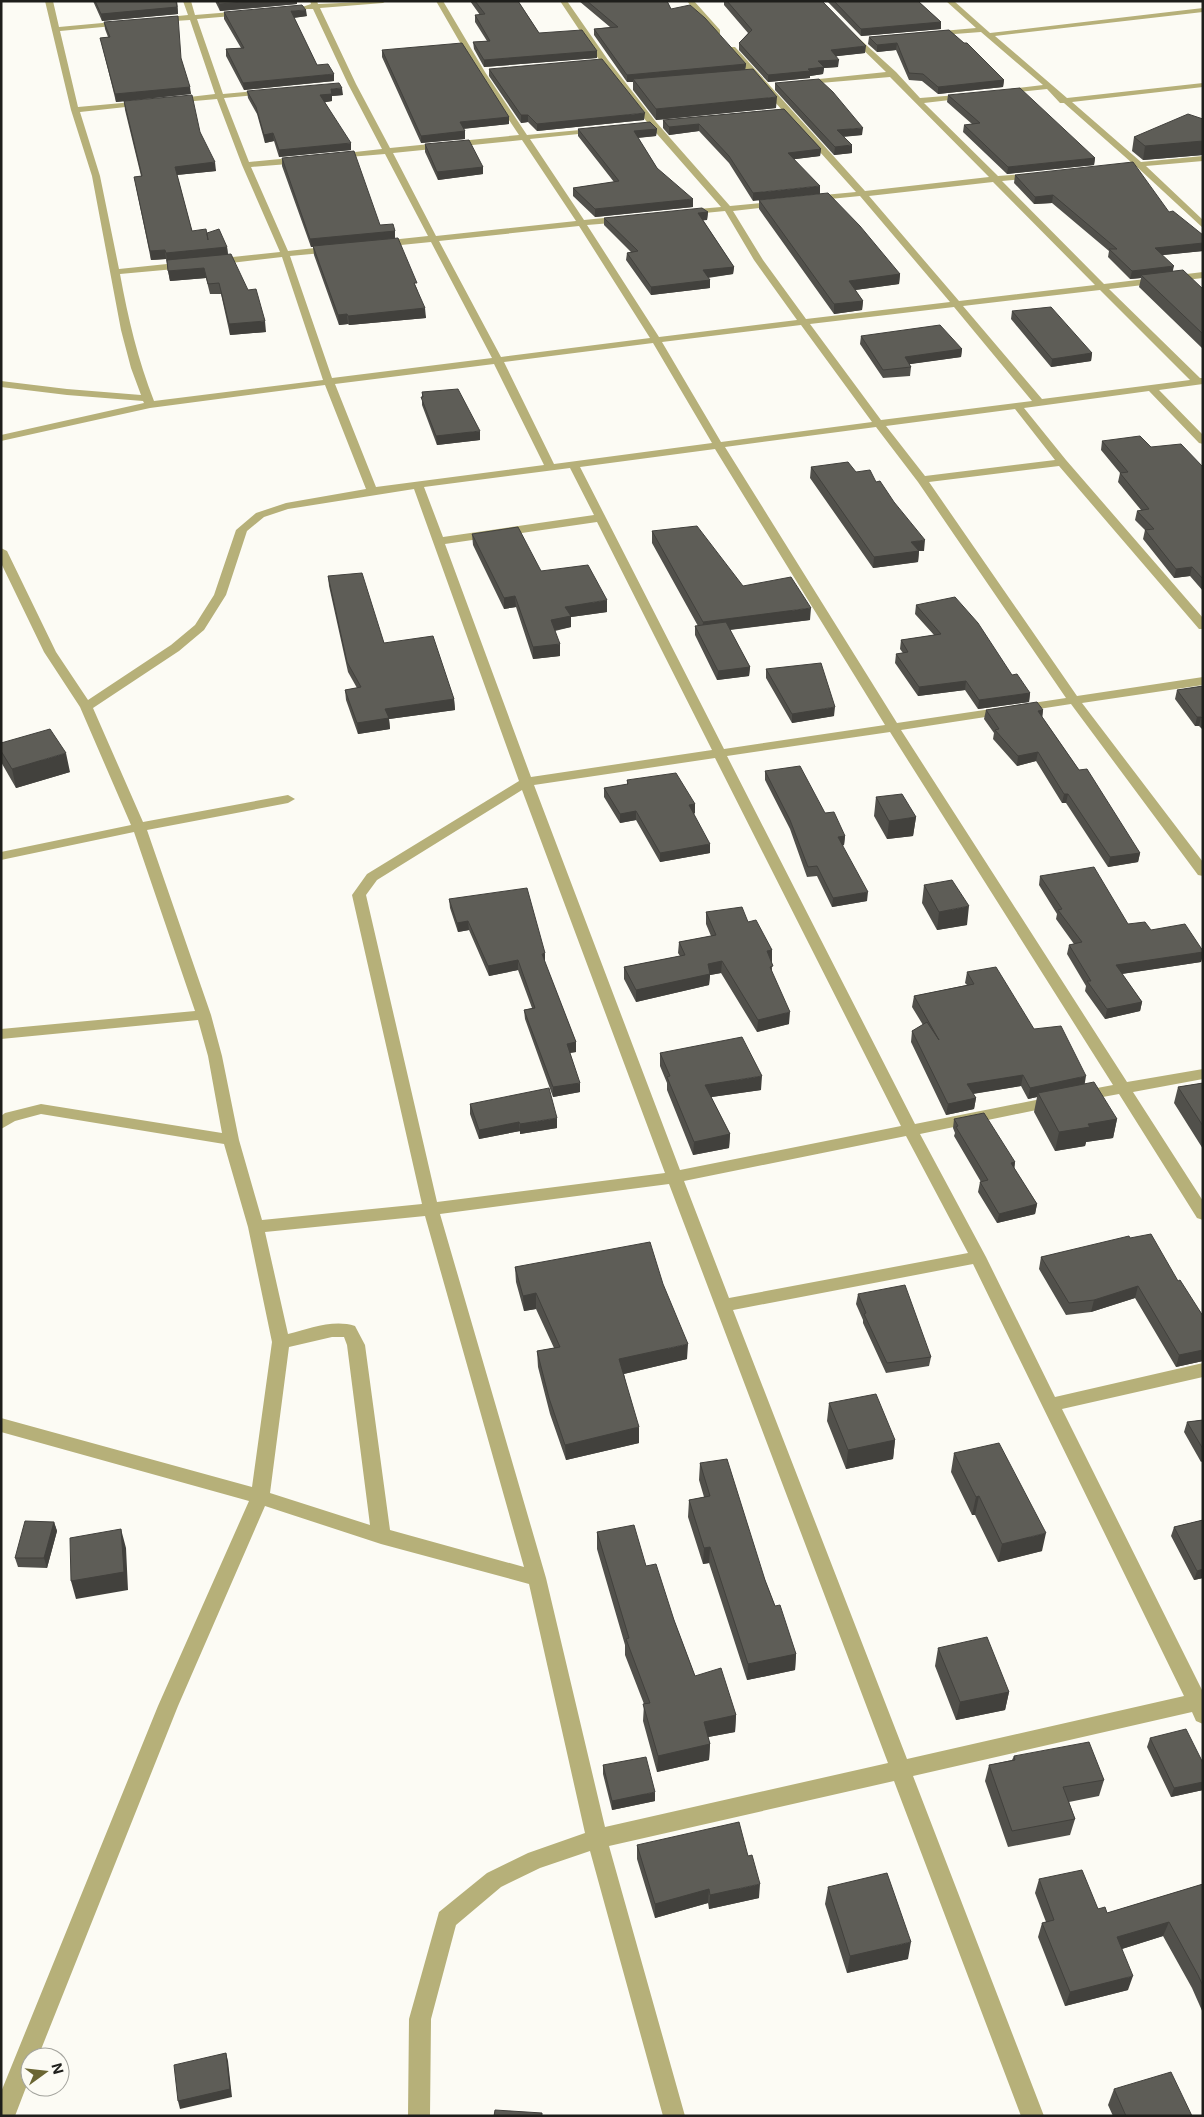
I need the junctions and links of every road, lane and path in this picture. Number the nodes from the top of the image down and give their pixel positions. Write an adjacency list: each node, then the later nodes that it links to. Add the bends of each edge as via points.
1 (49, 1): 17 (street)
2 (187, 1): 13 (street)
3 (382, 1): 9 (street)
4 (439, 1): 36 (street)
5 (563, 1): 49 (street, via 600,63 629,86 652,124)
6 (690, 1): 20 (street)
7 (949, 1): 18 (street)
8 (1189, 1): 11 (street)
9 (314, 4): 10 (street); 37 (street, via 348,85)
10 (296, 8)
11 (1202, 11): 18 (street)
12 (249, 12): 13 (street)
13 (193, 17): 14 (street); 29 (street)
14 (154, 20)
15 (134, 22): 17 (street)
16 (846, 27): 22 (street, via 863,40)
17 (56, 29): 34 (street)
18 (985, 32): 19 (street); 25 (street)
19 (925, 35)
20 (722, 38)
21 (728, 45): 46 (street, via 750,76 769,86 781,112)
22 (894, 74): 23 (street); 30 (street)
23 (793, 84)
24 (1203, 85): 31 (street)
25 (1048, 87): 27 (street); 31 (street)
26 (277, 92): 29 (street)
27 (988, 93)
28 (978, 94): 30 (street)
29 (220, 97): 32 (street); 42 (street)
30 (919, 100): 45 (street)
31 (1064, 101): 41 (street)
32 (162, 102)
33 (152, 103): 34 (street)
34 (75, 110): 58 (street, via 96,176)
35 (603, 130): 36 (street)
36 (525, 138): 37 (street); 52 (street)
37 (387, 152): 38 (street); 54 (street)
38 (331, 157)
39 (1203, 158): 41 (street)
40 (312, 159): 42 (street)
41 (1139, 164): 43 (street); 53 (street)
42 (246, 165): 57 (street)
43 (1101, 168)
44 (1044, 174): 45 (street)
45 (997, 179): 46 (street); 60 (street)
46 (862, 193): 47 (street); 61 (street)
47 (804, 200)
48 (785, 202): 49 (street)
49 (727, 208): 50 (street); 62 (street)
50 (679, 214)
51 (630, 219): 52 (street)
52 (582, 224): 54 (street); 63 (street)
53 (1203, 225)
54 (433, 238): 55 (street); 64 (street)
55 (374, 245)
56 (344, 248): 57 (street)
57 (285, 254): 58 (street); 66 (street)
58 (116, 272): 69 (street, via 126,330)
59 (1203, 275): 60 (street)
60 (1102, 287): 61 (street); 65 (street)
61 (956, 304): 62 (street); 70 (street)
62 (803, 322): 63 (street); 72 (street)
63 (654, 340): 64 (street); 75 (street)
64 (498, 361): 66 (street); 78 (street)
65 (1200, 381): 68 (street)
66 (330, 383): 69 (street); 81 (street)
67 (1, 384): 69 (street)
68 (1152, 388): 70 (street); 74 (street)
69 (148, 402): 73 (street)
70 (1040, 402): 71 (street)
71 (1017, 405): 72 (street); 76 (street)
72 (878, 423): 75 (street); 79 (street)
73 (1, 438)
74 (1203, 441)
75 (718, 445): 77 (street); 89 (street)
76 (1062, 462): 79 (street); 85 (street)
77 (573, 464): 78 (street); 82 (street)
78 (550, 467): 80 (street)
79 (922, 480): 87 (street)
80 (418, 485): 81 (street); 83 (street)
81 (372, 491): 88 (street, via 286,506 260,515 242,530 220,595 200,627 175,648)
82 (599, 518): 83 (street); 90 (street)
83 (439, 541): 91 (street)
84 (1, 551): 88 (street, via 50,652)
85 (1203, 626)
86 (1203, 681): 87 (street)
87 (1074, 700): 89 (street); 95 (street)
88 (86, 707): 93 (street)
89 (893, 727): 90 (street); 99 (street)
90 (720, 754): 91 (street); 101 (street)
91 (526, 782): 103 (street); 104 (street, via 372,877 359,895)
92 (288, 799): 93 (street)
93 (139, 827): 94 (street); 96 (street)
94 (1, 856)
95 (1203, 872)
96 (204, 1015): 97 (street); 102 (street)
97 (1, 1034)
98 (1203, 1074): 99 (street)
99 (1124, 1087): 101 (street); 105 (street)
100 (1, 1124): 102 (street, via 10,1116 41,1109)
101 (910, 1129): 103 (street); 107 (street)
102 (231, 1140): 106 (street)
103 (674, 1177): 104 (street); 108 (street)
104 (431, 1209): 106 (street); 115 (street)
105 (1203, 1214)
106 (256, 1227): 109 (street)
107 (978, 1257): 108 (street); 111 (street)
108 (723, 1306): 117 (street)
109 (282, 1342): 113 (street); 114 (street, via 332,1330 349,1332 356,1345)
110 (1203, 1370): 111 (street)
111 (1050, 1405): 116 (street)
112 (1, 1425): 113 (street)
113 (260, 1497): 114 (street); 119 (street, via 168,1706)
114 (381, 1536): 115 (street)
115 (537, 1578): 118 (street)
116 (1201, 1706): 117 (street)
117 (901, 1768): 118 (street); 122 (street)
118 (597, 1839): 120 (street, via 535,1860 494,1880 447,1919 420,2019); 121 (street)
119 (3, 2116)
120 (419, 2116)
121 (674, 2116)
122 (1033, 2116)

